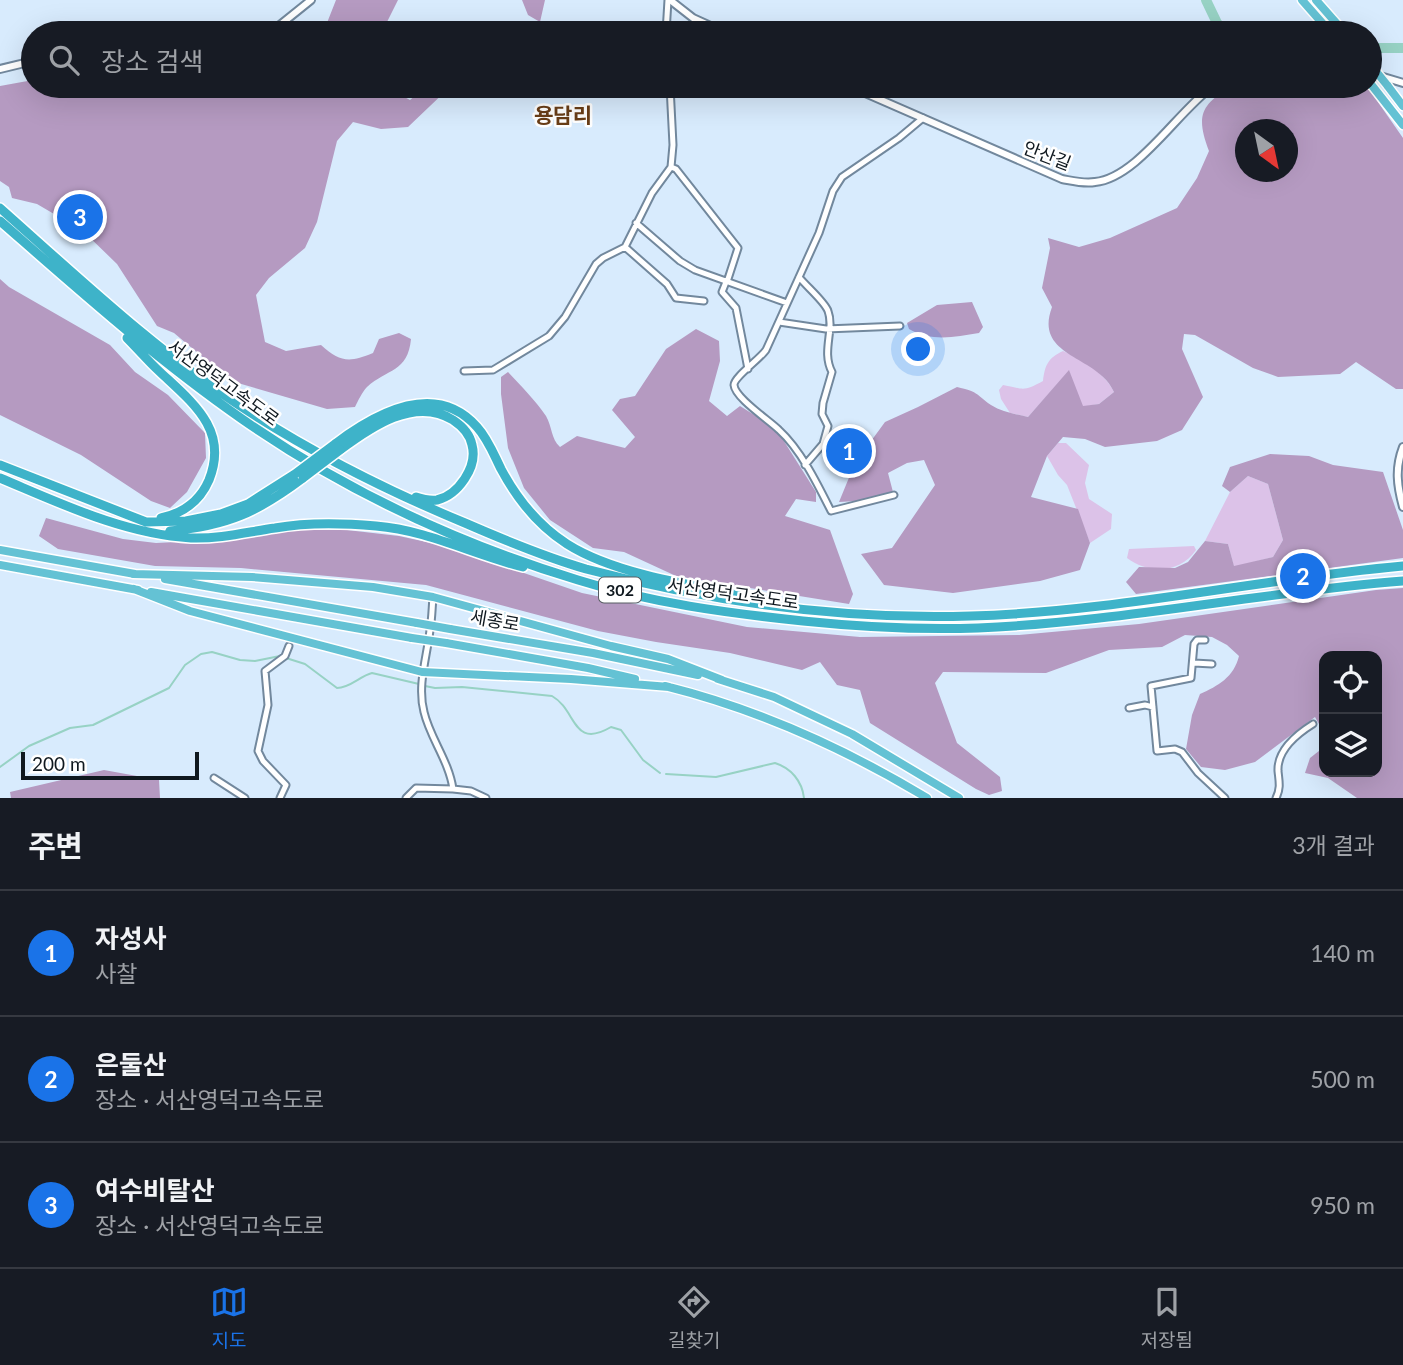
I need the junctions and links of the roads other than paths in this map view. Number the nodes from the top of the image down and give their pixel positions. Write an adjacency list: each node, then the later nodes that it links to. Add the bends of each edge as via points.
1 (311, 0): 5 (street)
2 (669, 0): 6 (street); 7 (street)
3 (1302, 0): 8 (highway)
4 (1316, 0): 9 (highway)
5 (285, 21)
6 (667, 21)
7 (700, 21)
8 (1320, 21)
9 (1334, 21)
10 (21, 64): 11 (street)
11 (0, 69)
12 (1382, 77): 14 (street)
13 (1382, 79): 19 (highway, bridge)
14 (1403, 83)
15 (671, 98): 22 (street)
16 (877, 98): 20 (street, 안산길)
17 (1199, 98): 20 (street, 안산길, via 1135,164 1096,183 1062,179)
18 (1382, 98): 21 (highway)
19 (1403, 106)
20 (923, 118): 27 (street, via 842,177)
21 (1403, 125)
22 (671, 167): 25 (street); 28 (street, via 738,248)
23 (0, 208): 43 (highway, 서산영덕고속도로 / 302, via 191,370 248,411)
24 (0, 220): 29 (highway, 서산영덕고속도로 / 302)
25 (636, 223): 26 (street); 28 (street, via 680,261)
26 (625, 247): 30 (street, via 667,284 676,298); 36 (street, via 596,264 549,337 493,370)
27 (799, 277): 31 (street); 34 (street, via 828,309)
28 (727, 282): 31 (street); 35 (street, via 722,292 736,308)
29 (91, 300): 46 (highway, via 194,404 208,422 215,445 214,467 197,500 169,516); 52 (highway, 서산영덕고속도로 / 302, via 187,379 309,462 429,525)
30 (704, 301)
31 (787, 303): 32 (street)
32 (779, 322): 34 (street); 35 (street, via 766,350)
33 (900, 326): 34 (street)
34 (829, 329): 40 (street, via 832,372 822,414 828,426 823,444)
35 (748, 369): 40 (street, via 736,378 736,391 782,432)
36 (464, 370)
37 (338, 447): 41 (highway, bridge); 43 (highway, via 385,421 419,411 442,414 467,433 473,447 472,463 464,481 438,500); 56 (highway, via 372,419 401,406 430,402 456,411 477,427 542,525 595,559 659,577)
38 (1403, 447): 45 (street, via 1396,477)
39 (0, 465): 46 (highway)
40 (805, 466): 44 (street, via 831,511)
41 (299, 476): 46 (highway, via 221,514); 47 (highway, via 253,512 185,530)
42 (0, 478): 47 (highway, via 90,516)
43 (376, 483): 56 (highway, 서산영덕고속도로 / 302, via 501,539 583,568 731,600)
44 (894, 495)
45 (1403, 507)
46 (146, 522)
47 (147, 533): 52 (highway, via 206,537 312,524 379,526 427,535 499,561)
48 (0, 550): 51 (highway, 세종로)
49 (0, 565): 54 (highway)
50 (1403, 566): 56 (highway, 서산영덕고속도로 / 302, via 1043,612 908,617)
51 (133, 574): 55 (highway, via 293,580); 62 (highway, 세종로, bridge, via 593,653)
52 (580, 581): 53 (highway, 서산영덕고속도로 / 302, via 732,613 835,624 975,628 1045,624)
53 (1403, 581)
54 (134, 589): 61 (highway, via 190,611); 63 (highway, 세종로, bridge, via 588,668)
55 (433, 597): 61 (street); 62 (highway, via 668,659)
56 (834, 612)
57 (1205, 640): 59 (street, via 1194,644)
58 (289, 646): 70 (street, via 283,658 265,671 268,705 258,751 286,785)
59 (1194, 663): 60 (street); 64 (street, via 1191,678 1151,685)
60 (1212, 664)
61 (423, 676): 63 (highway, via 571,679); 68 (street, via 422,708)
62 (722, 680): 74 (highway, 세종로, via 774,697 852,734)
63 (669, 687): 73 (highway, 세종로, via 847,752)
64 (1153, 707): 65 (street); 75 (street, via 1157,751 1182,752)
65 (1129, 708)
66 (1314, 724): 76 (street, via 1297,735 1280,756)
67 (214, 778): 69 (street)
68 (453, 789): 71 (street, via 416,788); 72 (street)
69 (245, 798)
70 (280, 798)
71 (406, 798)
72 (486, 798)
73 (927, 798)
74 (959, 798)
75 (1225, 798)
76 (1276, 798)

